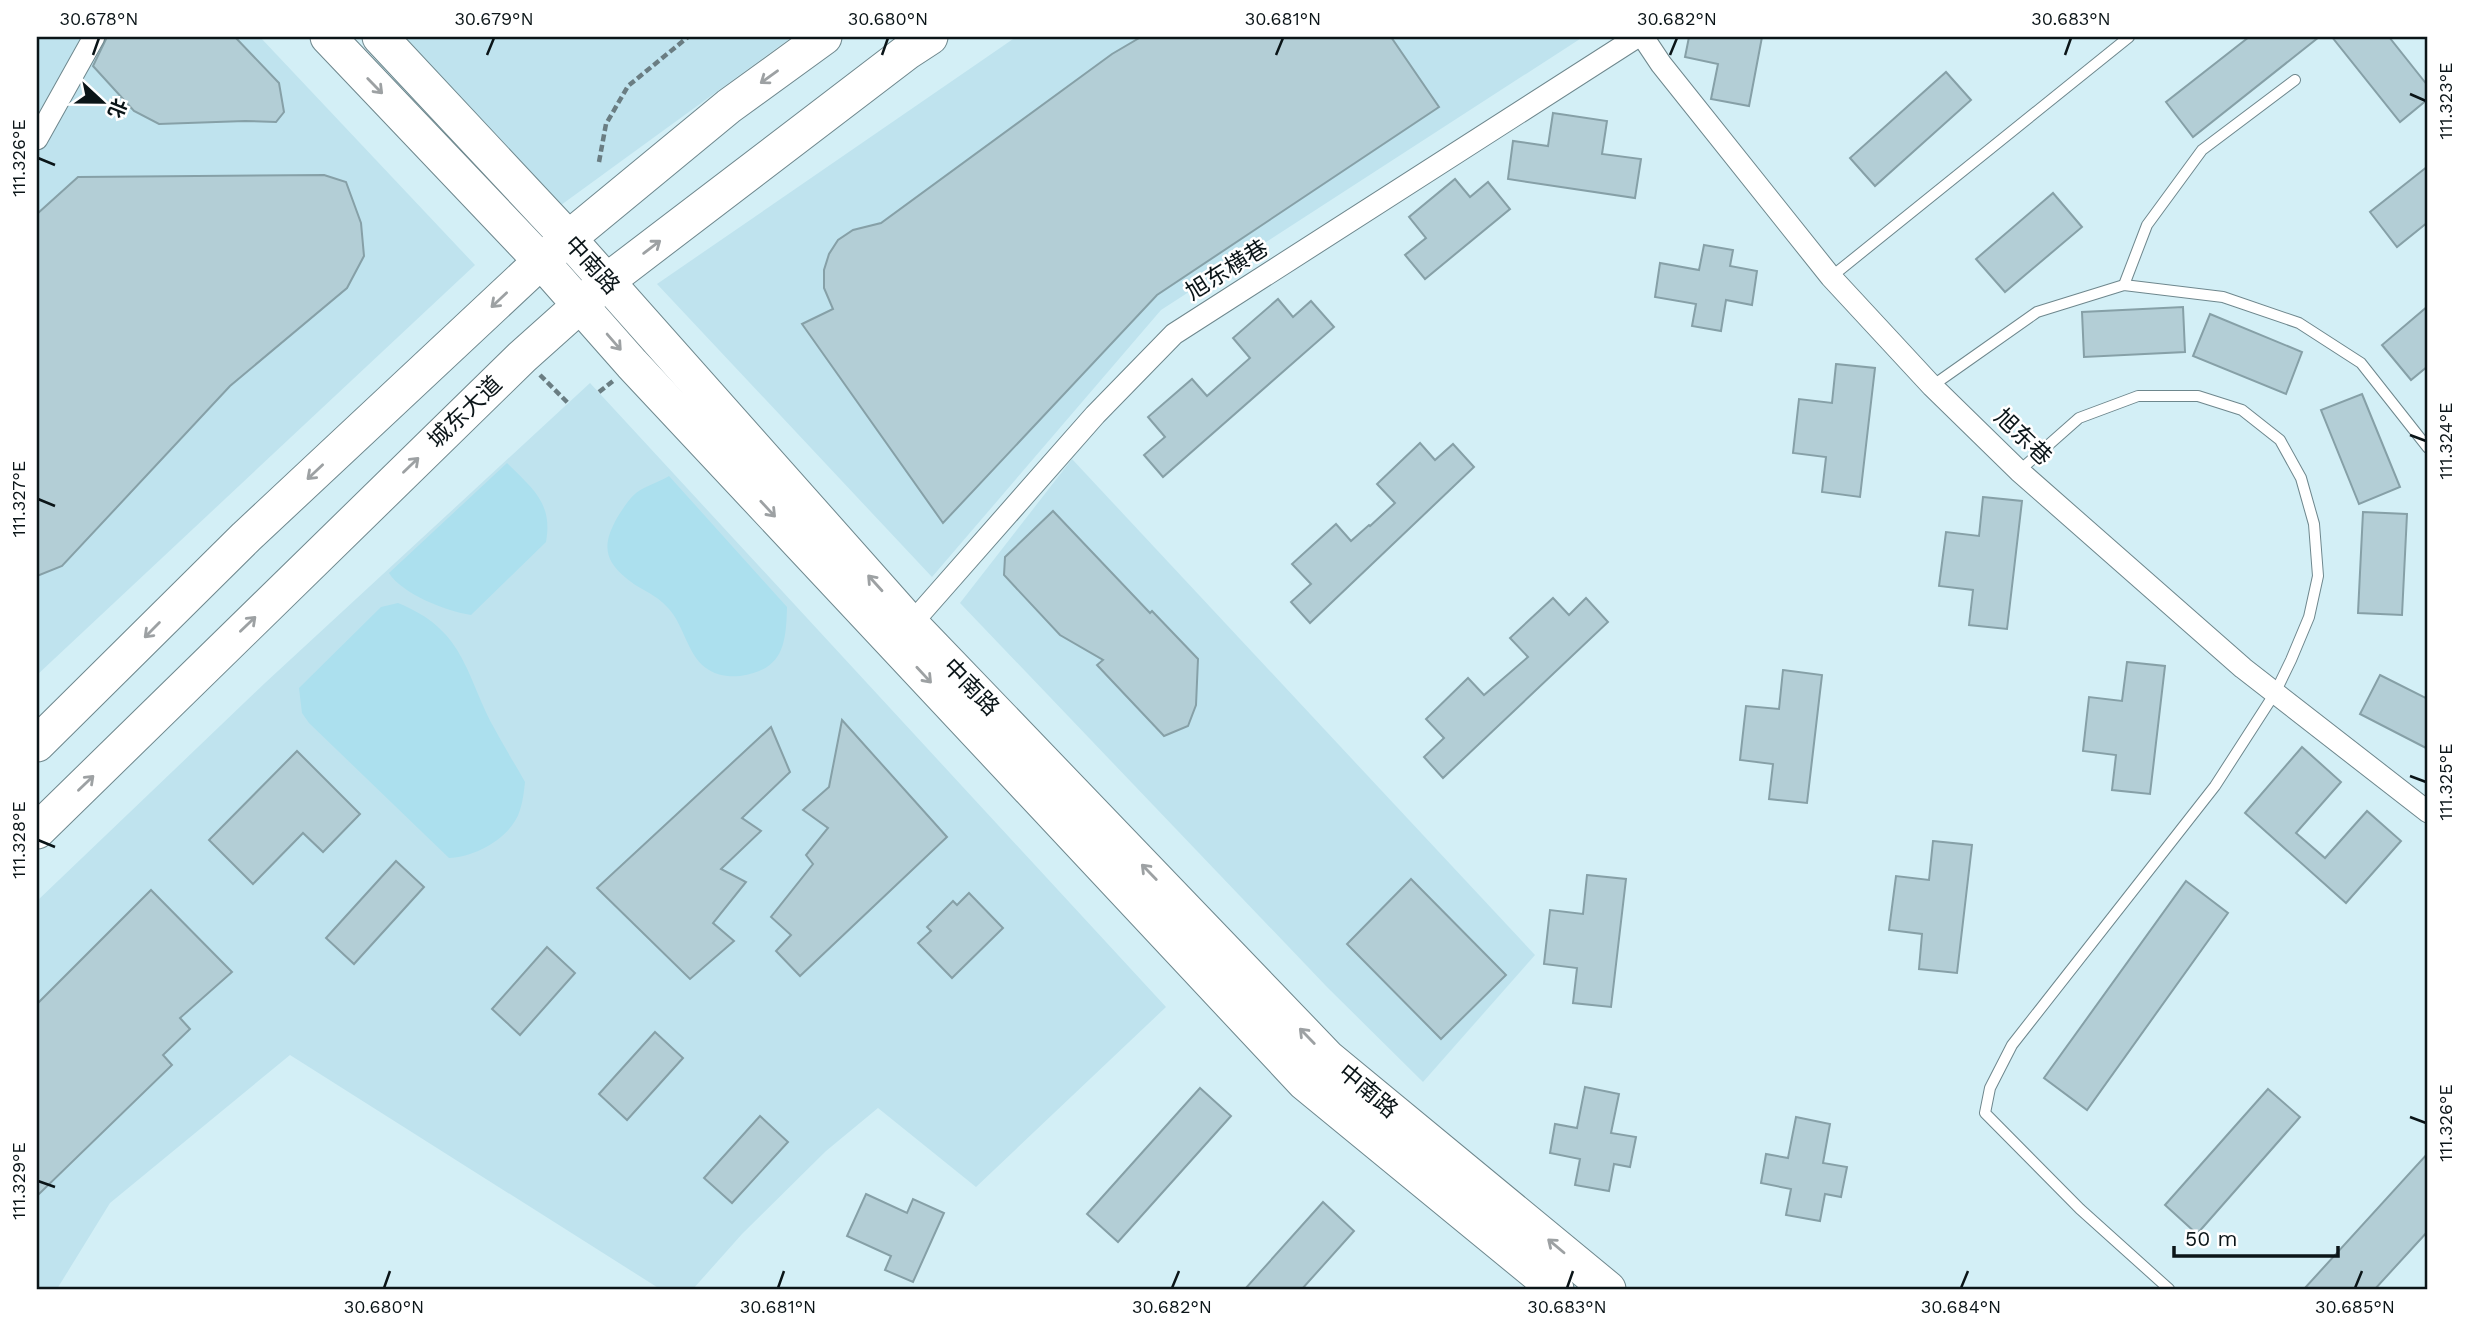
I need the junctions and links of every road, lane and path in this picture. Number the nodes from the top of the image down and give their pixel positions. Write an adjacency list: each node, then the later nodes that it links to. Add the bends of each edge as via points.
1 (94, 37): 11 (street)
2 (328, 37): 14 (main road, 中南路, one-way to 14)
3 (380, 37): 13 (main road, 中南路)
4 (688, 37): 12 (path, via 628,86 606,124)
5 (824, 37): 13 (main road, one-way to 13, via 729,106)
6 (930, 37): 16 (main road, 城东大道, one-way to 6)
7 (1637, 37): 24 (street, 旭东横巷, via 1174,334 1095,415)
8 (1643, 37): 15 (street, 旭东巷)
9 (2129, 37): 15 (lane)
10 (2295, 80): 17 (lane, via 2202,150 2147,225)
11 (37, 139)
12 (600, 162)
13 (568, 238): 14 (main road); 16 (main road, 中南路)
14 (541, 261): 18 (main road, 中南路); 26 (main road, one-way to 26, via 246,537)
15 (1831, 277): 20 (street, 旭东巷)
16 (607, 281): 18 (main road, 城东大道); 24 (main road, 中南路, one-way to 16)
17 (2124, 285): 20 (lane, via 2037,312); 22 (lane, via 2223,297 2299,323 2361,363)
18 (580, 304): 19 (main road, 城东大道); 29 (main road, 中南路, one-way to 29, via 1306,1083)
19 (522, 356): 21 (path); 28 (main road, 城东大道, one-way to 19)
20 (1932, 386): 23 (street, 旭东巷)
21 (568, 403)
22 (2428, 448)
23 (2019, 471): 25 (street, 旭东巷); 25 (lane, via 2079,418 2138,396 2197,396 2242,410 2280,440 2301,478 2314,524 2318,576 2309,617)
24 (911, 624): 30 (main road, 中南路, one-way to 24, via 1328,1058)
25 (2275, 693): 27 (street, 旭东巷); 31 (lane, via 2215,786 2012,1045 1987,1101 1985,1113 2080,1209)
26 (37, 744)
27 (2428, 812)
28 (37, 831)
29 (1556, 1289)
30 (1608, 1289)
31 (2169, 1289)

